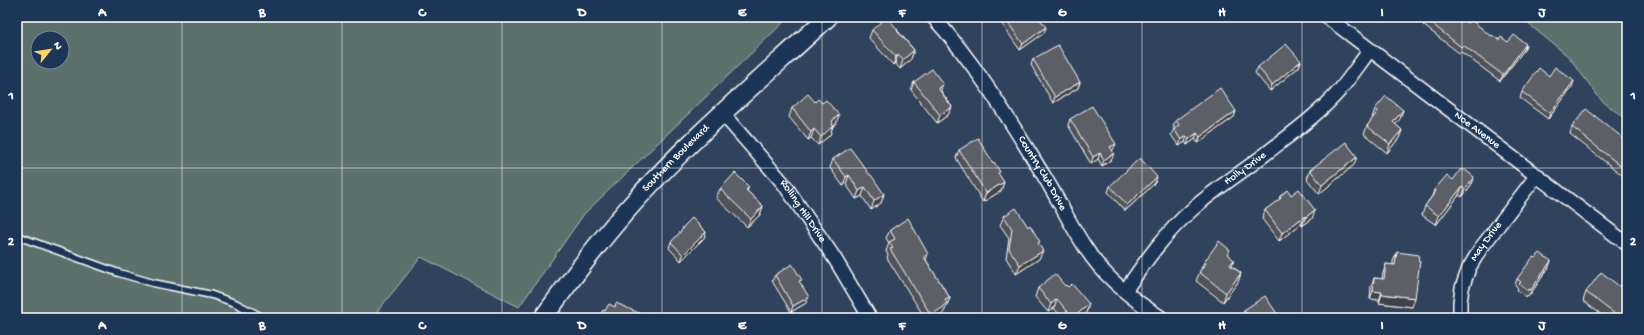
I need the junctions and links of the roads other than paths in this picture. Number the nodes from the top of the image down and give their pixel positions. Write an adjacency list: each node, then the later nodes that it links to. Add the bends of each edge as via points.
1 (828, 17): 5 (main road, Southern Boulevard)
2 (933, 17): 9 (street, Country Club Drive, via 969,60 1004,112 1085,248 1103,270)
3 (1327, 17): 4 (street, Noe Avenue)
4 (1370, 50): 6 (street, Noe Avenue); 9 (street, Holly Drive, via 1338,91 1319,110 1268,153 1194,207 1168,233)
5 (723, 114): 11 (main road, Southern Boulevard, via 627,209); 12 (street, Rolling Hill Drive, via 784,184 836,259)
6 (1537, 175): 8 (street, Noe Avenue); 14 (street, May Drive, via 1481,248 1469,268 1462,288)
7 (17, 236): 10 (lane, via 119,273 212,295)
8 (1627, 244)
9 (1126, 291): 13 (street, Country Club Drive)
10 (264, 318)
11 (543, 318)
12 (870, 318)
13 (1162, 318)
14 (1460, 318)

